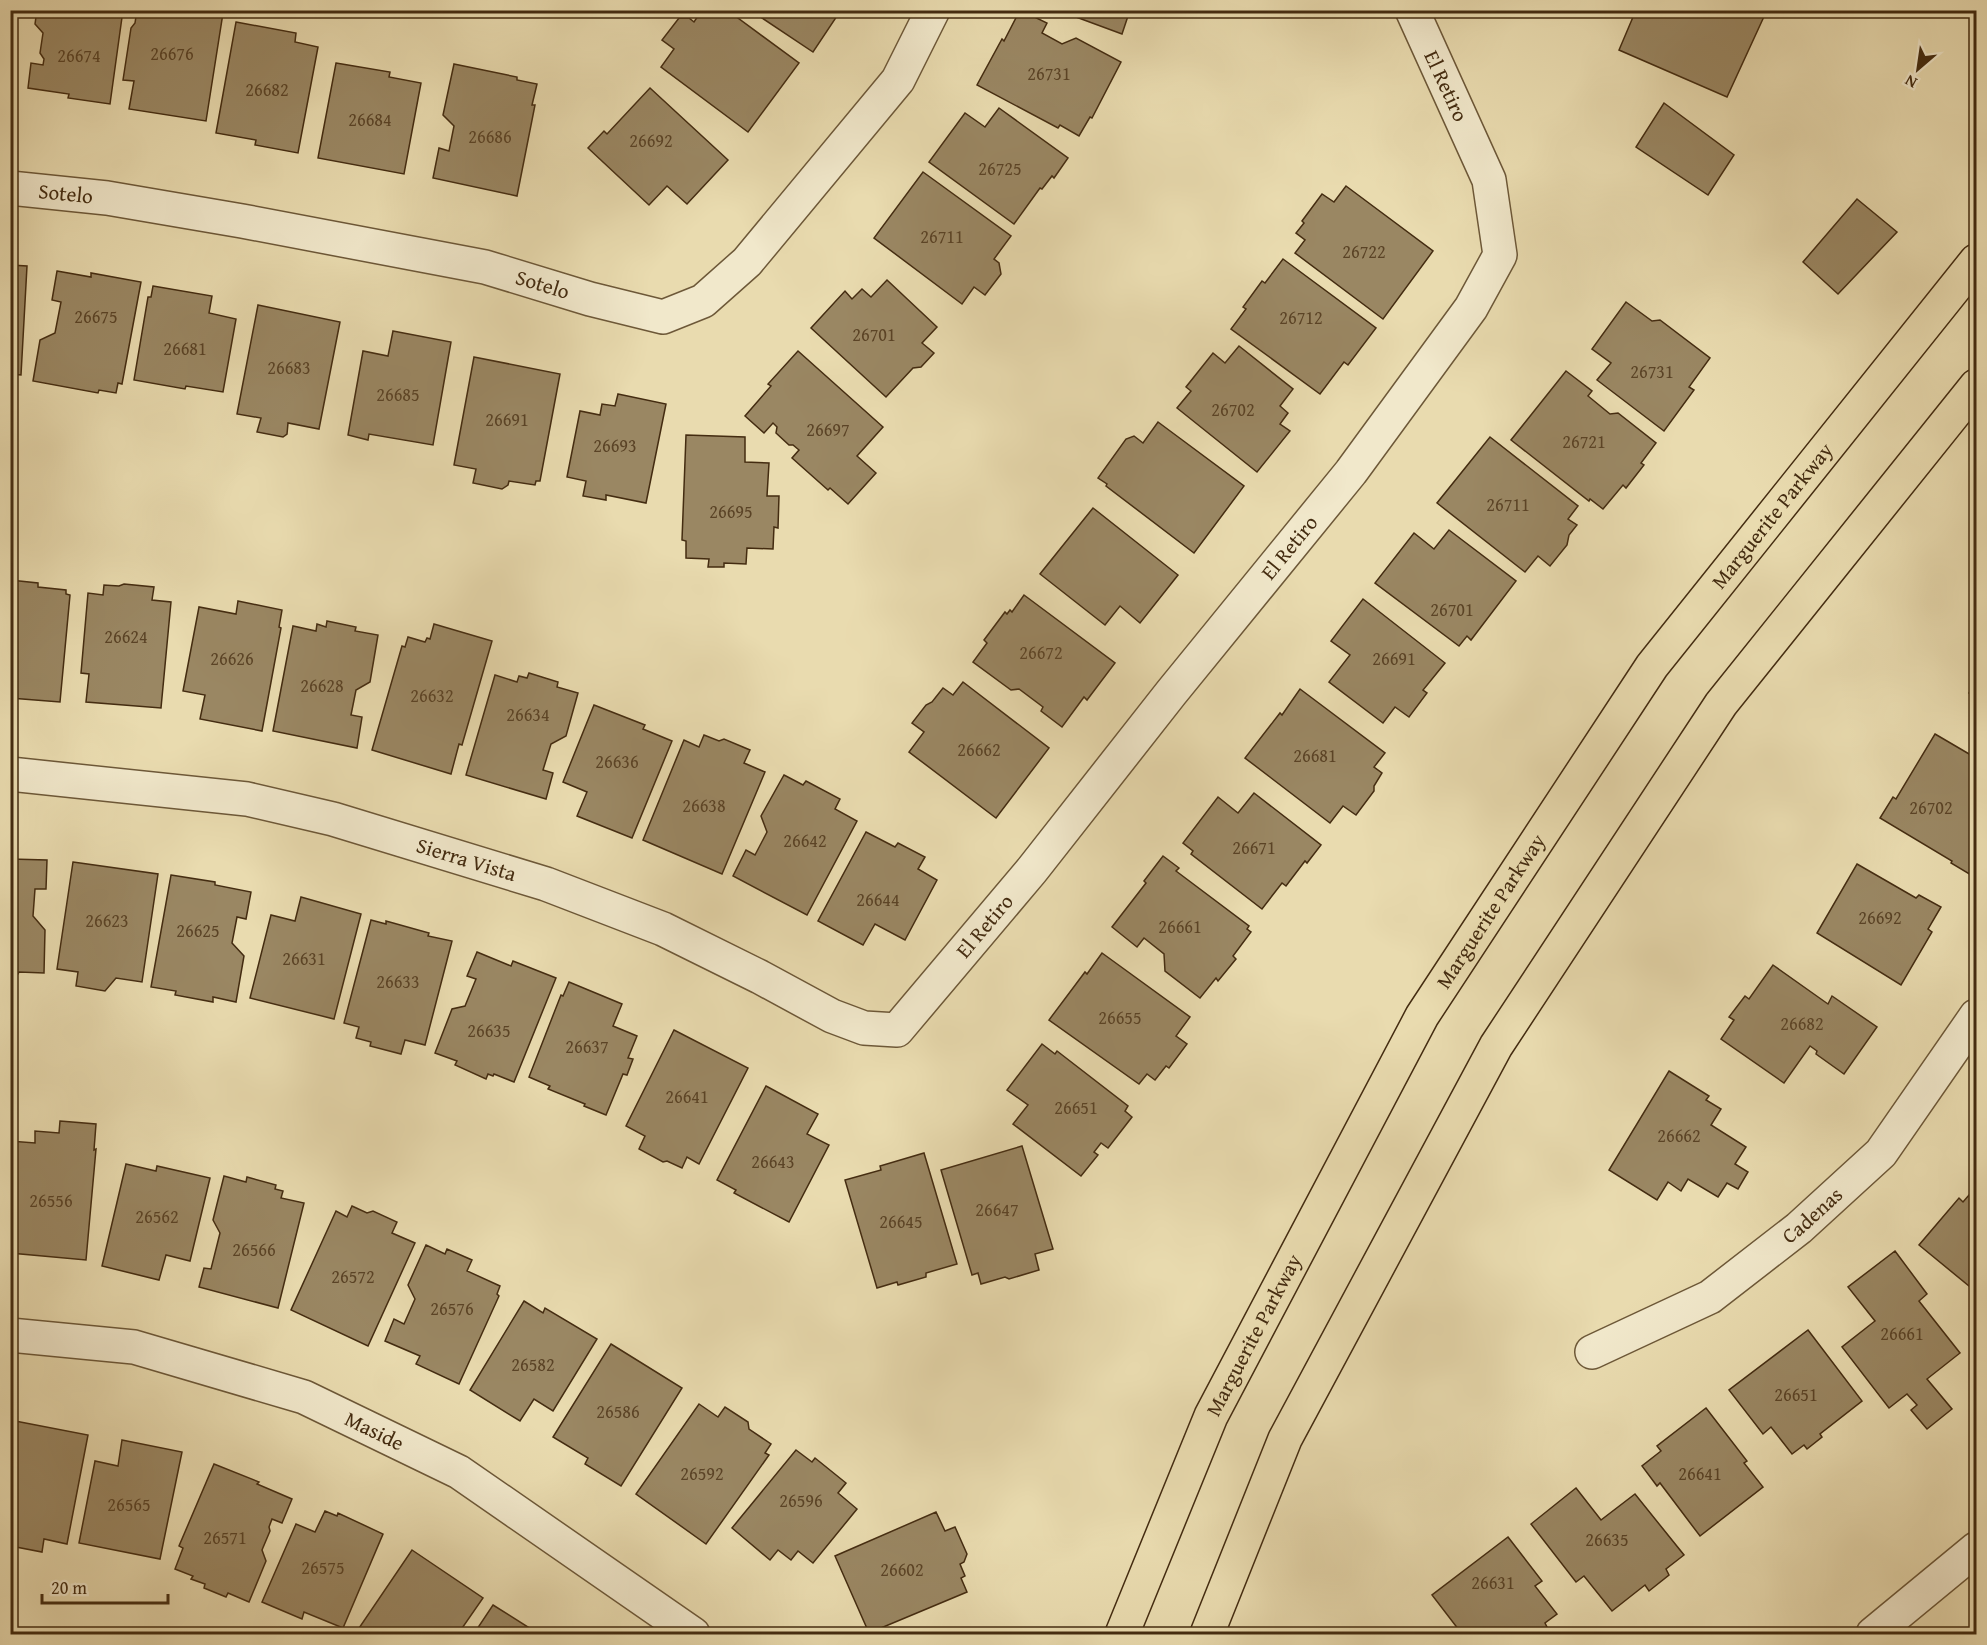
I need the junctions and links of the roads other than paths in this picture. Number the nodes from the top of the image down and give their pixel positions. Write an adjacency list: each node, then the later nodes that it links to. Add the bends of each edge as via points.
1 (933, 10): 3 (street, Sotelo, via 898,80 747,262 703,301 663,317 485,267 106,198)
2 (1412, 10): 8 (street, El Retiro, via 1489,180 1500,255 1471,308 1351,472 1032,870)
3 (10, 188)
4 (1977, 261): 13 (main road, Marguerite Parkway, via 1652,666 1422,1016 1211,1416)
5 (1977, 386): 14 (main road, via 1721,704 1496,1046 1285,1439)
6 (10, 774): 8 (street, Sierra Vista, via 247,799 333,819 546,884 663,929 832,1016 864,1028)
7 (1977, 1016): 10 (street, Cadenas, via 1881,1153 1799,1228 1710,1298)
8 (897, 1030)
9 (10, 1335): 12 (street, Maside, via 134,1347 304,1397 459,1472)
10 (1592, 1352)
11 (1977, 1549): 15 (street)
12 (693, 1635)
13 (1122, 1635)
14 (1207, 1635)
15 (1873, 1635)

